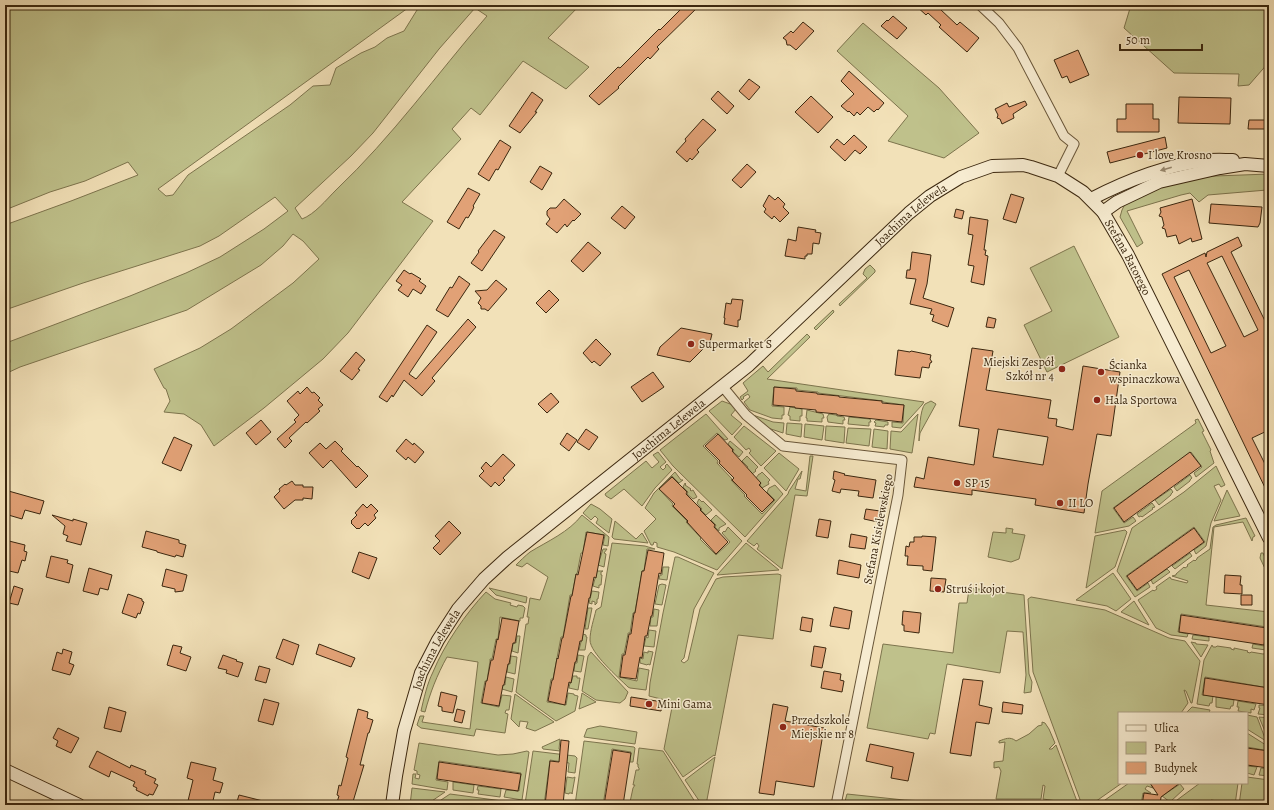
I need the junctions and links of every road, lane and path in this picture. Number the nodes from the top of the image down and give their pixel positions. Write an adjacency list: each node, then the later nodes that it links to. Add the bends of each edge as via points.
1 (980, 5): 4 (street, via 999,23 1018,48 1064,136 1074,144)
2 (1245, 164): 3 (street); 5 (street, one-way to 5, via 1234,160 1203,160 1167,168); 6 (street, via 1159,182 1117,202)
3 (1269, 166)
4 (1058, 176): 5 (street, Stefana Batorego); 7 (street, Joachima Lelewela, via 1023,165 992,166 961,177 930,196 750,365)
5 (1091, 199): 6 (street, Stefana Batorego)
6 (1103, 212): 8 (street, Stefana Batorego, via 1138,274)
7 (723, 387): 11 (street, Joachima Lelewela, via 508,557 465,600 438,640 421,673 404,731); 12 (street, Stefana Kisielewskiego, via 746,415 783,446 902,460 898,495)
8 (1269, 538)
9 (5, 770): 10 (street)
10 (79, 805)
11 (392, 805)
12 (836, 805)

